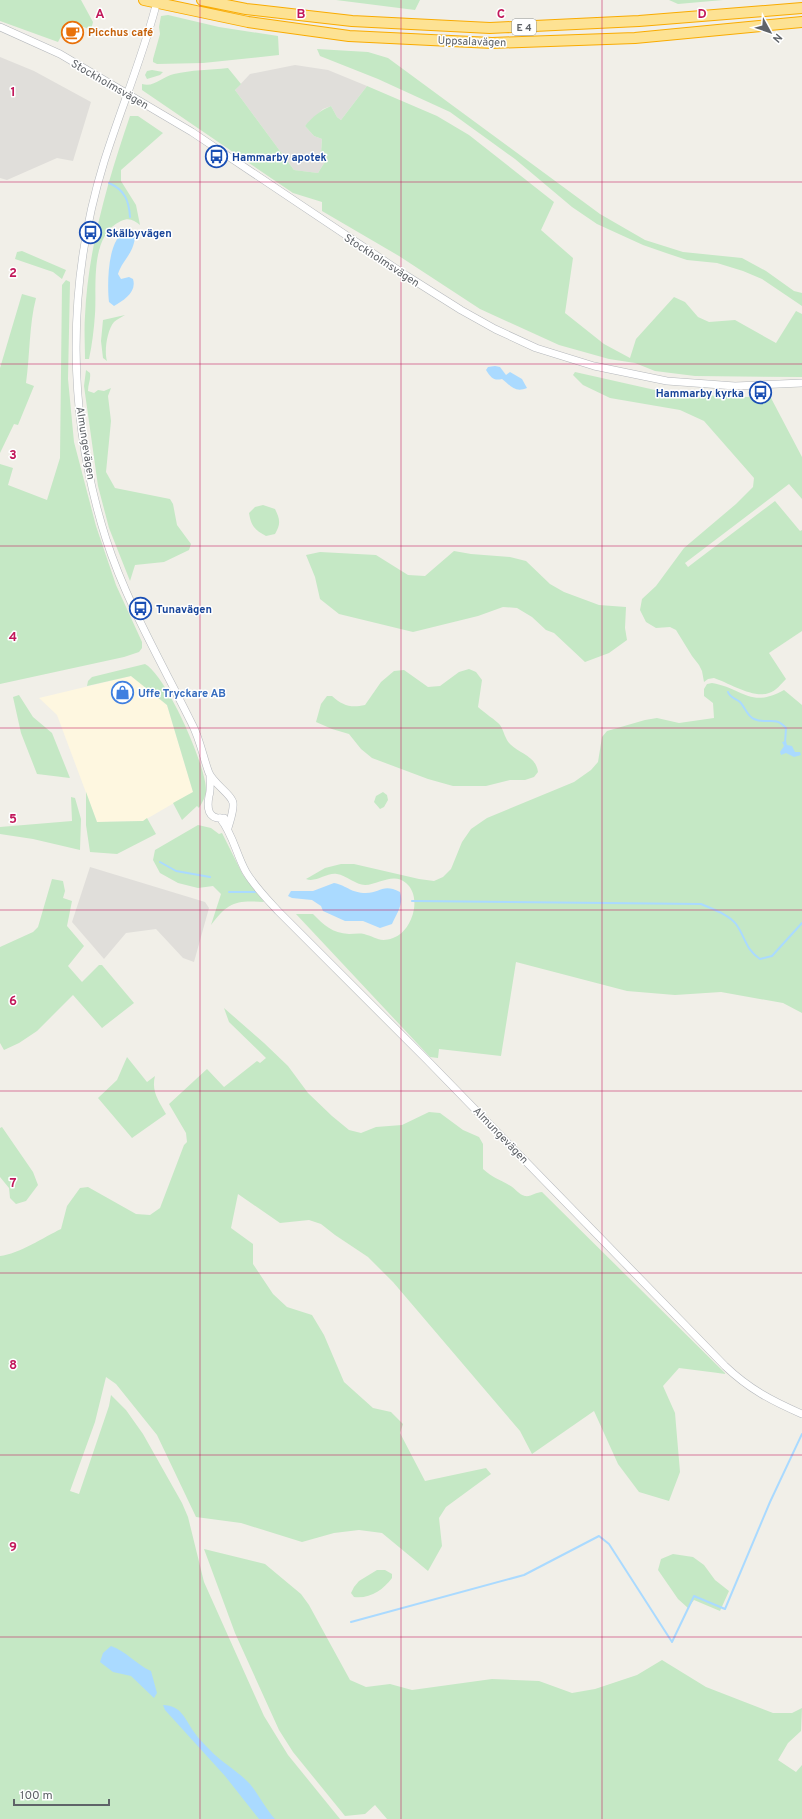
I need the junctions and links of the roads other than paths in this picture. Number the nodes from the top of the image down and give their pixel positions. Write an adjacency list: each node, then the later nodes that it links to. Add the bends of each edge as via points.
1 (144, 0): 5 (highway, Uppsalavägen / E 4, via 248,22 350,36 492,43 635,38)
2 (202, 0): 3 (highway, Uppsalavägen / E 4, via 246,9 352,21 490,28 639,21)
3 (802, 8)
4 (155, 9): 7 (street, Almungevägen)
5 (802, 22)
6 (0, 27): 7 (street, Stockholmsvägen, via 60,54)
7 (127, 93): 8 (street, Stockholmsvägen, via 192,132 461,310 494,329 536,348 594,366 667,381 735,386); 9 (street, Almungevägen, via 104,163 89,219 80,268 76,311 79,401 84,450 106,538 122,582 155,654 194,726)
8 (802, 383)
9 (210, 776): 10 (street, Almungevägen); 11 (street, Almungevägen)
10 (224, 793): 11 (street, via 216,793); 12 (street, Almungevägen, via 233,801)
11 (209, 797): 13 (street, Almungevägen, via 209,812)
12 (231, 812): 13 (street, via 225,818); 14 (street, Almungevägen)
13 (220, 818): 14 (street, Almungevägen)
14 (228, 828): 15 (street, Almungevägen, via 247,872 278,911 444,1076 725,1366 755,1391)
15 (802, 1414)

